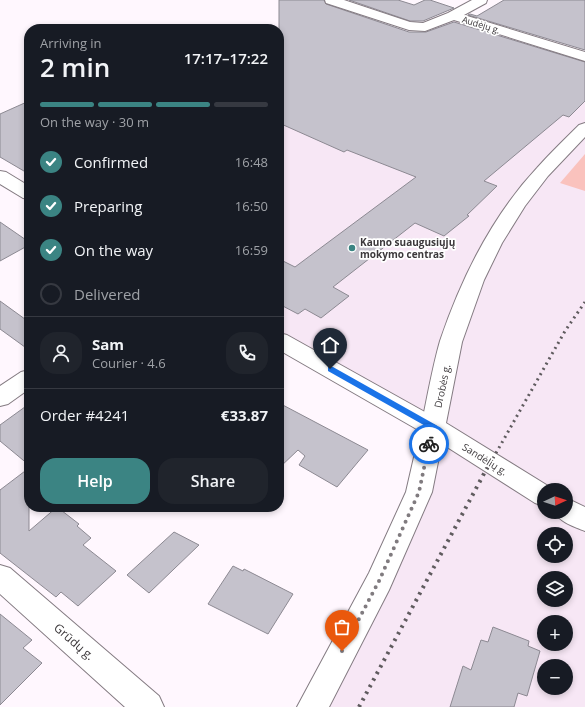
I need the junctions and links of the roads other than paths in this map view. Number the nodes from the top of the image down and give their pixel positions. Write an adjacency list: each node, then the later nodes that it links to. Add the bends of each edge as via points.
1 (331, 0): 3 (street, Audėjų g., via 409,26 425,27)
2 (481, 0): 3 (street)
3 (453, 16): 4 (street, Audėjų g.)
4 (585, 57)
5 (585, 128): 11 (street, Drobės g., via 542,172 517,204 492,243 474,280 451,342)
6 (0, 176): 7 (street)
7 (24, 191)
8 (284, 343): 11 (street, Sandėlių g.)
9 (24, 381): 10 (street)
10 (0, 398)
11 (433, 426): 12 (street, Sandėlių g.); 17 (street, Drobės g., via 419,492 379,581)
12 (537, 492)
13 (573, 513): 14 (street)
14 (585, 520)
15 (0, 577): 16 (street, Grūdų g.)
16 (148, 707)
17 (313, 707)

